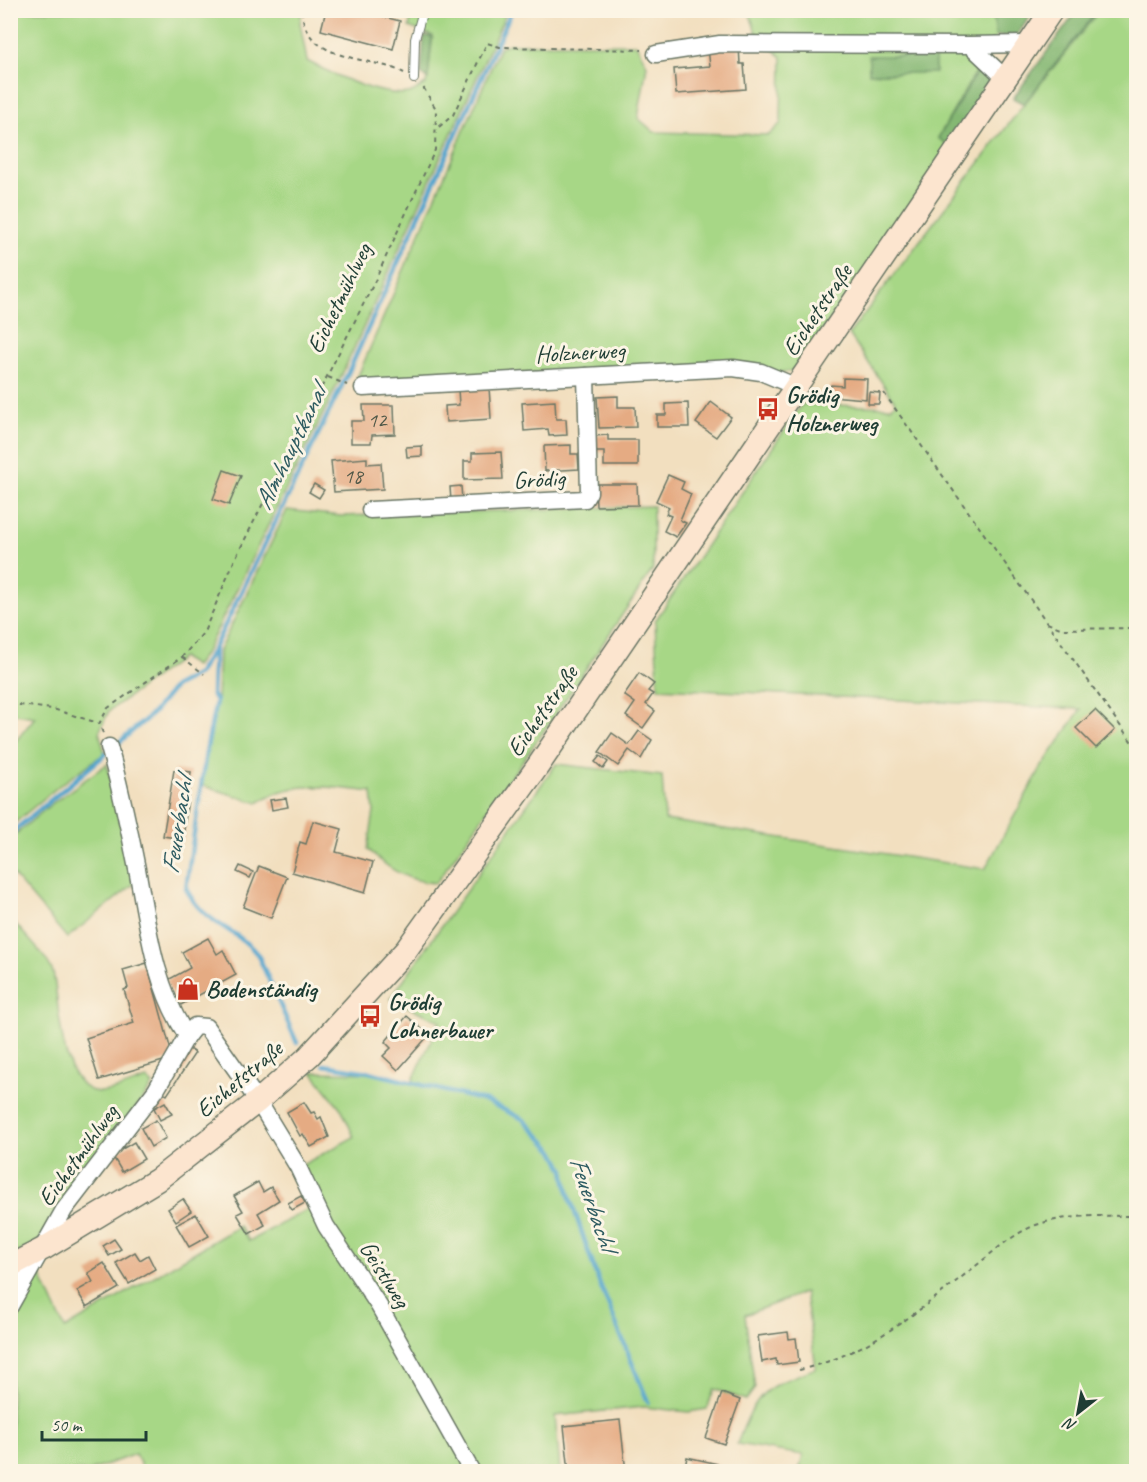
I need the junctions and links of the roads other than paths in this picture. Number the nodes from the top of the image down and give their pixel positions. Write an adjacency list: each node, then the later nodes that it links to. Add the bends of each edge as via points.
1 (1052, 10): 3 (main road, Eichetstraße)
2 (422, 14): 6 (lane, via 415,39)
3 (1029, 44): 4 (street); 7 (main road, Eichetstraße)
4 (970, 45): 5 (street, via 720,44); 7 (street)
5 (656, 54)
6 (414, 79)
7 (1006, 79): 9 (main road, Eichetstraße)
8 (586, 376): 9 (street, Holznerweg, via 734,368 760,372); 10 (street, Holznerweg); 11 (street, Grödig, via 589,492 585,499)
9 (797, 387): 14 (main road, Eichetstraße, via 495,828 406,950 309,1056)
10 (359, 388)
11 (370, 510)
12 (110, 752): 13 (street, via 153,958 175,1017)
13 (187, 1036): 14 (street, via 195,1026 206,1027); 15 (street, Eichetmühlweg, via 156,1090 64,1210)
14 (258, 1101): 15 (main road, Eichetstraße, via 157,1180); 18 (street, Geistlweg, via 298,1167 326,1226 379,1306)
15 (43, 1249): 16 (main road, Eichetstraße); 17 (street, Eichetmühlweg)
16 (10, 1266)
17 (10, 1306)
18 (472, 1472)

